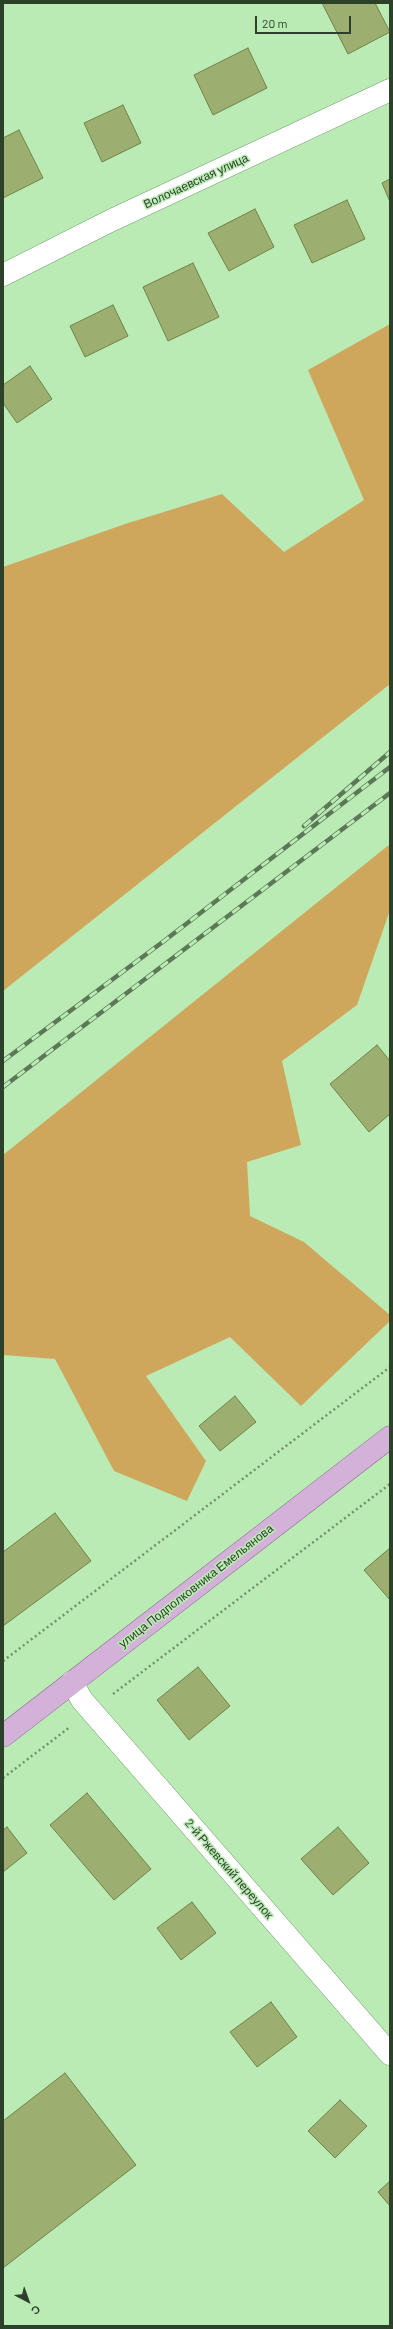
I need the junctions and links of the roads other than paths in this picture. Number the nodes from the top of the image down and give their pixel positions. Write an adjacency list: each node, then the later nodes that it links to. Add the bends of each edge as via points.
1 (390, 90): 2 (street, Волочаевская улица, via 117,218)
2 (3, 275)
3 (390, 1437): 4 (main road, улица Подполковника Емельянова)
4 (72, 1682): 5 (main road, улица Подполковника Емельянова); 6 (street, 2-й Ржевский переулок, via 82,1700)
5 (3, 1736)
6 (390, 2054)

